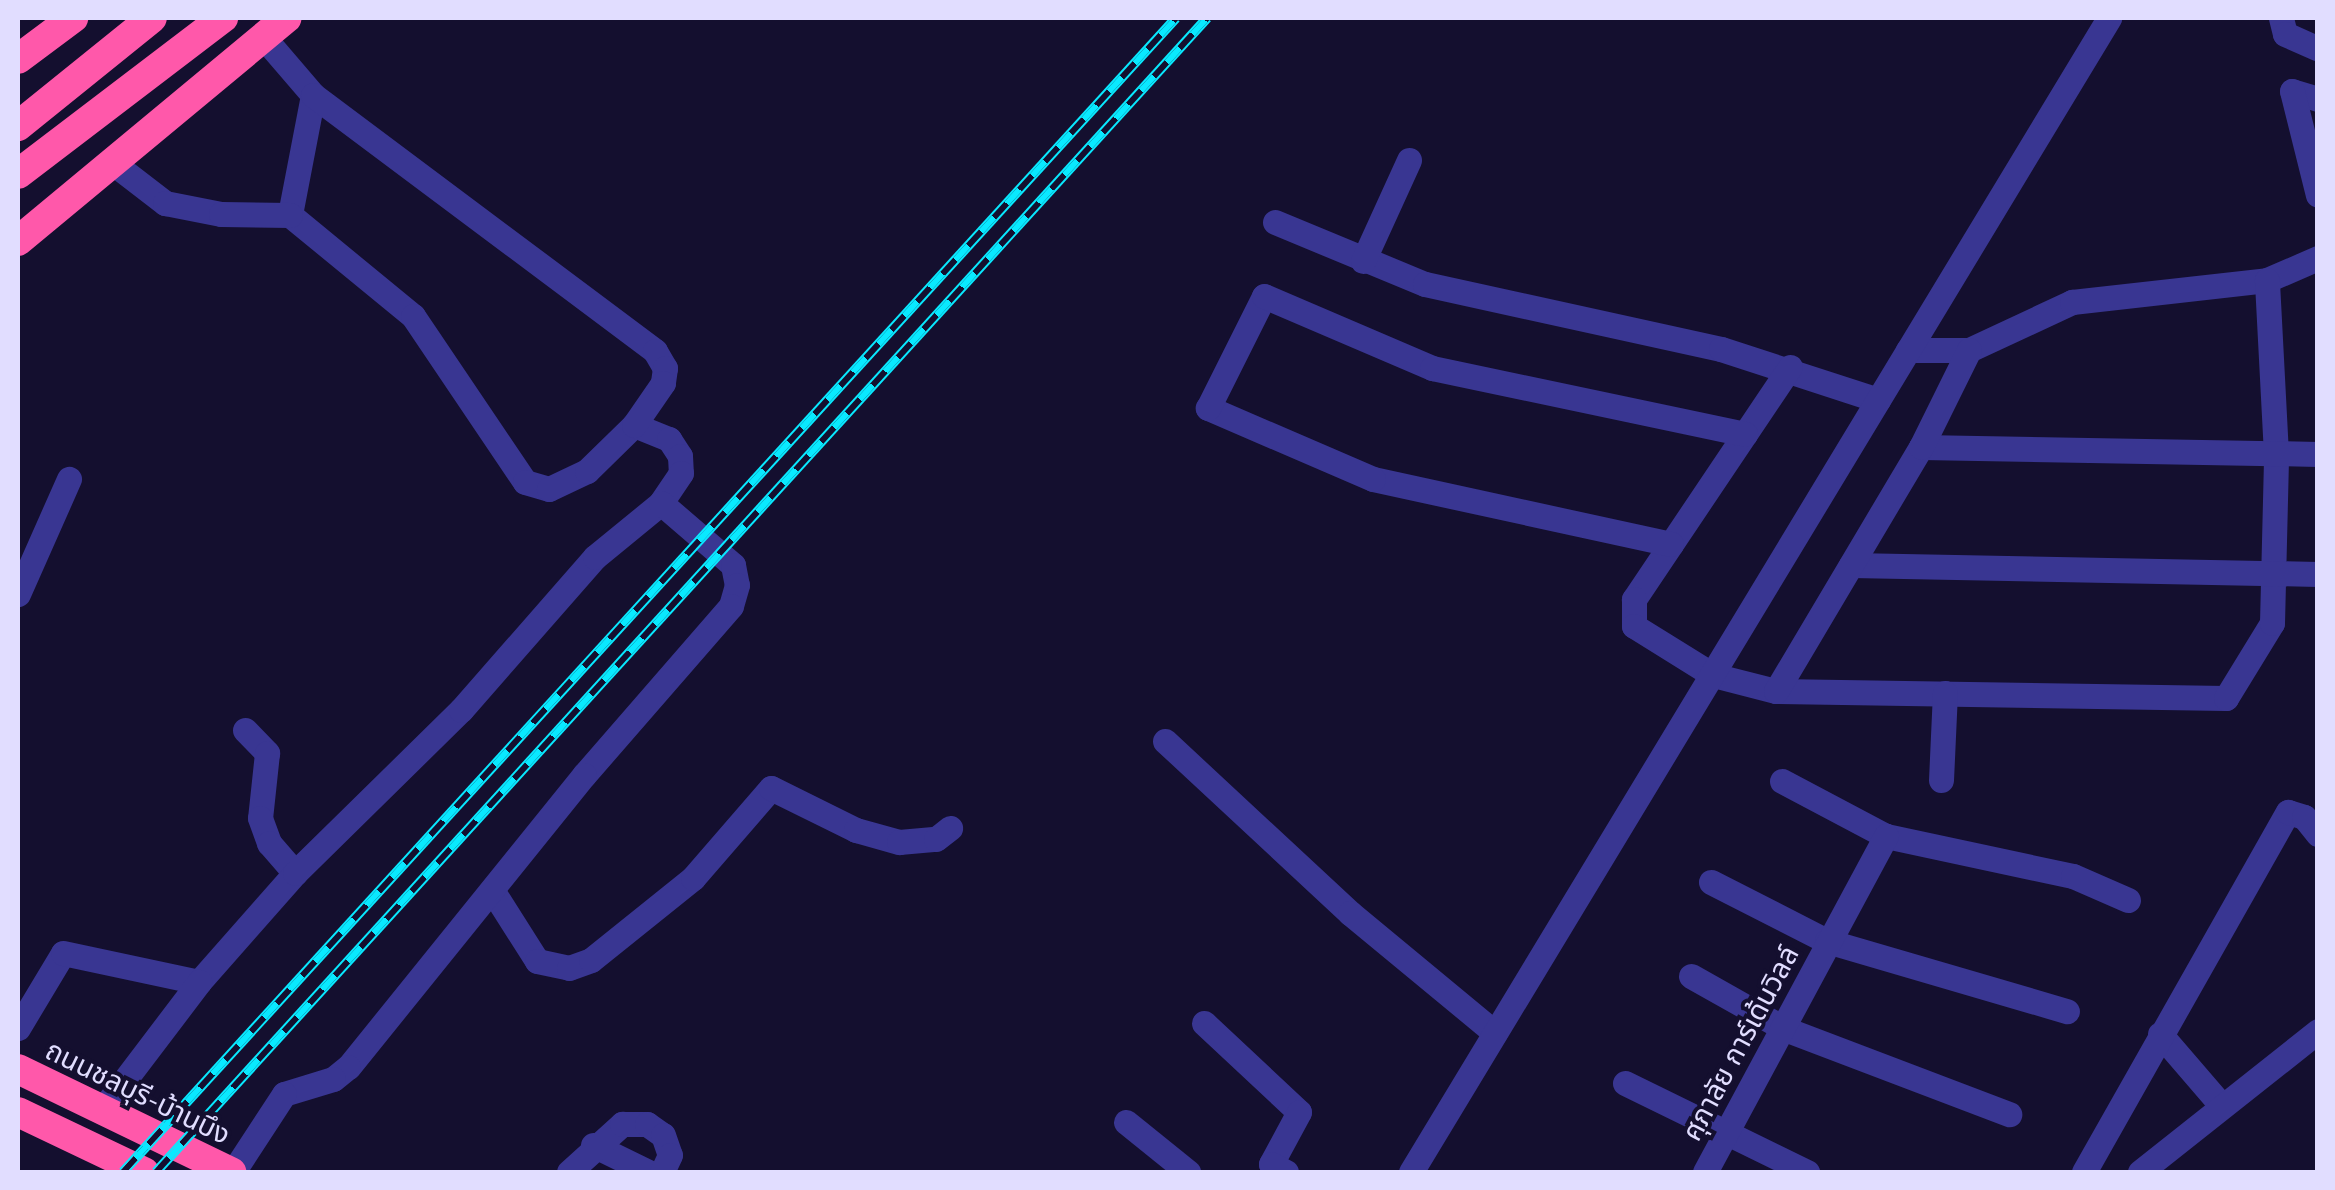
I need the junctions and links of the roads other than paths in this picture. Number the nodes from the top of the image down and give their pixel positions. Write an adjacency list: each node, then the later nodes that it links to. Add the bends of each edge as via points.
1 (73, 18): 8 (highway)
2 (152, 18): 11 (highway)
3 (223, 18): 14 (highway)
4 (2109, 18): 22 (street)
5 (2280, 18): 7 (street, via 2285,34)
6 (276, 28): 9 (street); 13 (highway)
7 (2318, 49)
8 (18, 59)
9 (313, 95): 16 (street); 26 (street, via 655,351 665,368 663,383)
10 (2318, 99): 15 (street, via 2292,91)
11 (18, 126)
12 (1408, 160): 20 (street)
13 (113, 163): 16 (street, via 165,202 221,214); 18 (highway)
14 (20, 171)
15 (2318, 195)
16 (290, 215): 26 (street, via 414,316 525,482 549,489 587,472)
17 (1275, 222): 20 (street)
18 (18, 241)
19 (2318, 258): 21 (street)
20 (1362, 260): 24 (street, via 1425,284)
21 (2267, 280): 23 (street, via 2072,302); 29 (street)
22 (1908, 350): 23 (street); 25 (street)
23 (1968, 350): 28 (street)
24 (1790, 367): 25 (street); 27 (street)
25 (1878, 400): 38 (street)
26 (634, 426): 32 (street, via 669,439 680,456 681,473)
27 (1744, 434): 33 (street); 33 (street, via 1432,368 1264,296 1208,408 1373,479)
28 (1920, 447): 29 (street); 34 (street)
29 (2276, 454): 30 (street); 35 (street)
30 (2318, 454)
31 (69, 478): 37 (street)
32 (661, 503): 48 (street, via 595,558 461,710); 50 (street, via 733,565 731,606)
33 (1671, 544): 38 (street, via 1634,598 1634,626)
34 (1851, 565): 35 (street); 39 (street)
35 (2274, 571): 36 (street); 40 (street, via 2272,623 2226,698)
36 (2318, 574)
37 (18, 594)
38 (1713, 675): 39 (street); 60 (street)
39 (1776, 690): 40 (street)
40 (1945, 693): 43 (street)
41 (245, 730): 48 (street, via 267,753 260,818 269,844)
42 (1165, 741): 60 (street, via 1350,913)
43 (1941, 780)
44 (1782, 781): 47 (street)
45 (950, 828): 50 (street, via 936,839 899,842 856,830 771,788 693,878 591,960 570,968 537,961)
46 (2318, 834): 61 (street, via 2304,817 2288,812)
47 (1886, 836): 51 (street, via 2041,867); 52 (street, ศุภาลัย การ์เด้นวิลล์)
48 (294, 873): 54 (street)
49 (1711, 882): 52 (street)
50 (492, 890): 73 (street, via 348,1067 333,1079 284,1094)
51 (2128, 900)
52 (1827, 941): 55 (street); 58 (street, ศุภาลัย การ์เด้นวิลล์)
53 (1691, 976): 58 (street)
54 (199, 982): 57 (street, via 63,953); 65 (street)
55 (2067, 1012)
56 (1204, 1023): 71 (street, via 1299,1112)
57 (18, 1028)
58 (1785, 1028): 67 (street); 69 (street, ศุภาลัย การ์เด้นวิลล์)
59 (2318, 1031): 64 (street)
60 (1496, 1033): 78 (street)
61 (2160, 1034): 64 (street); 81 (street)
62 (18, 1069): 65 (highway, ถนนชลบุรี-บ้านบึง)
63 (1626, 1083): 69 (street)
64 (2222, 1106): 82 (street)
65 (102, 1110): 73 (highway, ถนนชลบุรี-บ้านบึง)
66 (18, 1112): 72 (highway)
67 (2009, 1114)
68 (1126, 1122): 77 (street)
69 (1724, 1137): 79 (street, ศุภาลัย การ์เด้นวิลล์); 80 (street)
70 (593, 1145): 74 (street); 75 (street); 76 (street, via 622,1124 647,1124 663,1135 670,1155)
71 (1274, 1170)
72 (144, 1172)
73 (232, 1172)
74 (568, 1172)
75 (648, 1172)
76 (662, 1172)
77 (1188, 1172)
78 (1411, 1172)
79 (1705, 1172)
80 (1807, 1172)
81 (2084, 1172)
82 (2140, 1172)

